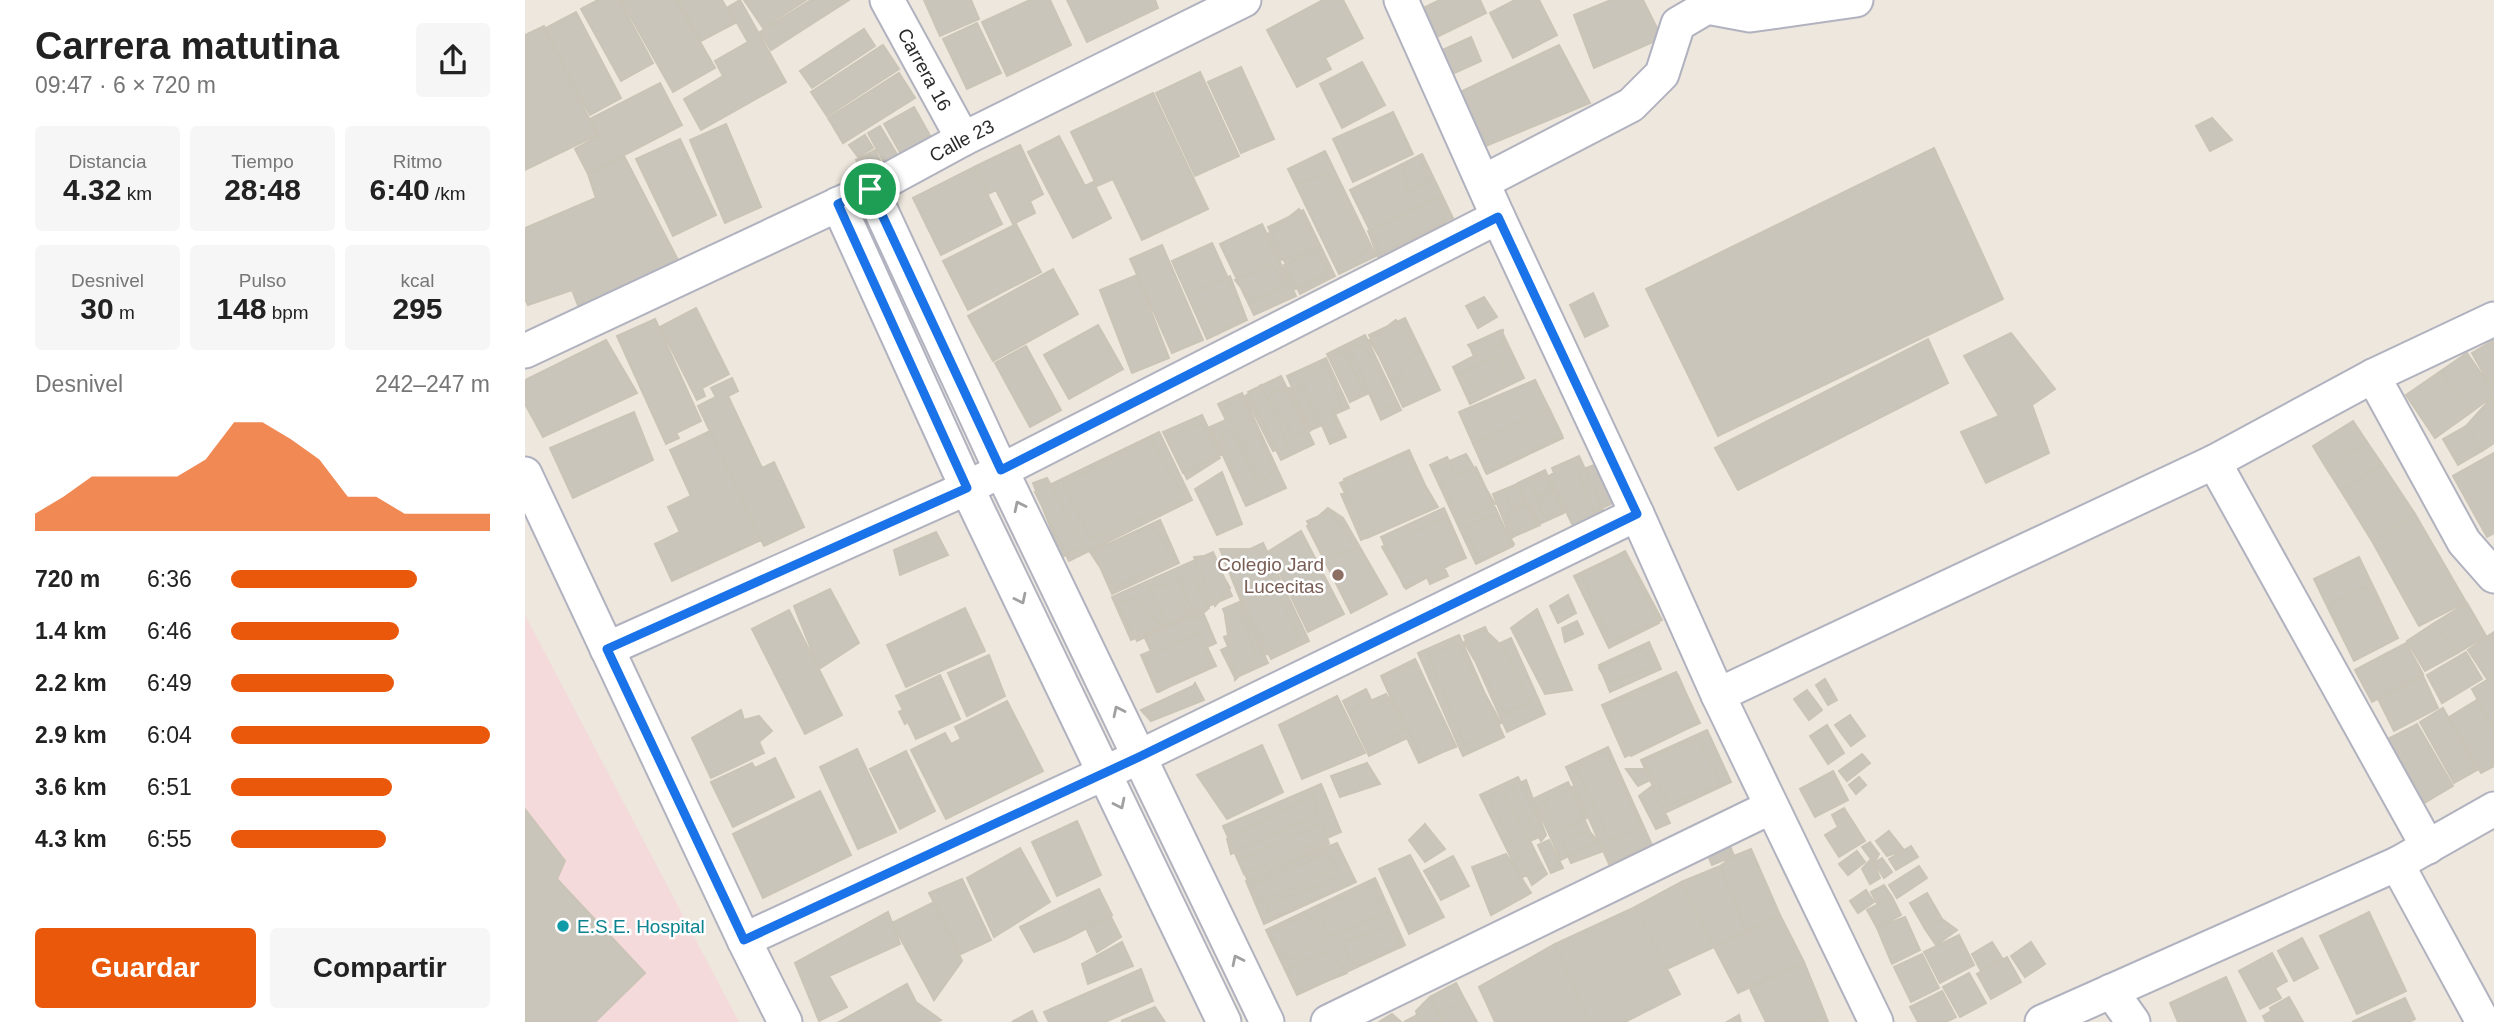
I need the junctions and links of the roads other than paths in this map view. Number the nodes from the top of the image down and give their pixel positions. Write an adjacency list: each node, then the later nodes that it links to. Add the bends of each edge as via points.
1 (887, 0): 7 (street, Carrera 16)
2 (1244, 0): 7 (street, Calle 23)
3 (1401, 0): 8 (street)
4 (1856, 0): 5 (street, via 1750,15)
5 (1705, 3): 6 (street)
6 (1672, 12): 8 (street, via 1662,74 1632,105)
7 (963, 139): 9 (street, Calle 23)
8 (1483, 183): 11 (street)
9 (870, 189): 10 (street, Calle 23); 16 (street)
10 (838, 204): 13 (street, Calle 23); 18 (street)
11 (1498, 217): 16 (street); 19 (street)
12 (2494, 319): 14 (street)
13 (525, 351)
14 (2373, 376): 15 (street); 20 (street, via 2465,542)
15 (2214, 462): 22 (street); 27 (street)
16 (1001, 470): 18 (street); 23 (street, one-way to 16)
17 (525, 474): 21 (street)
18 (967, 488): 21 (street); 24 (street, one-way to 24)
19 (1637, 514): 22 (street); 23 (street)
20 (2494, 576)
21 (607, 649): 29 (street)
22 (1718, 695): 25 (street)
23 (1139, 757): 24 (street); 34 (street, one-way to 23)
24 (1105, 773): 29 (street); 33 (street, one-way to 33)
25 (1771, 807): 35 (street); 36 (street)
26 (2494, 809): 27 (street)
27 (2428, 847): 28 (street)
28 (2397, 864): 30 (street); 31 (street)
29 (744, 940): 32 (street)
30 (2111, 991): 37 (street); 38 (street)
31 (2484, 1011)
32 (785, 1022)
33 (1224, 1022)
34 (1267, 1022)
35 (1328, 1022)
36 (1876, 1022)
37 (2042, 1022)
38 (2133, 1022)

